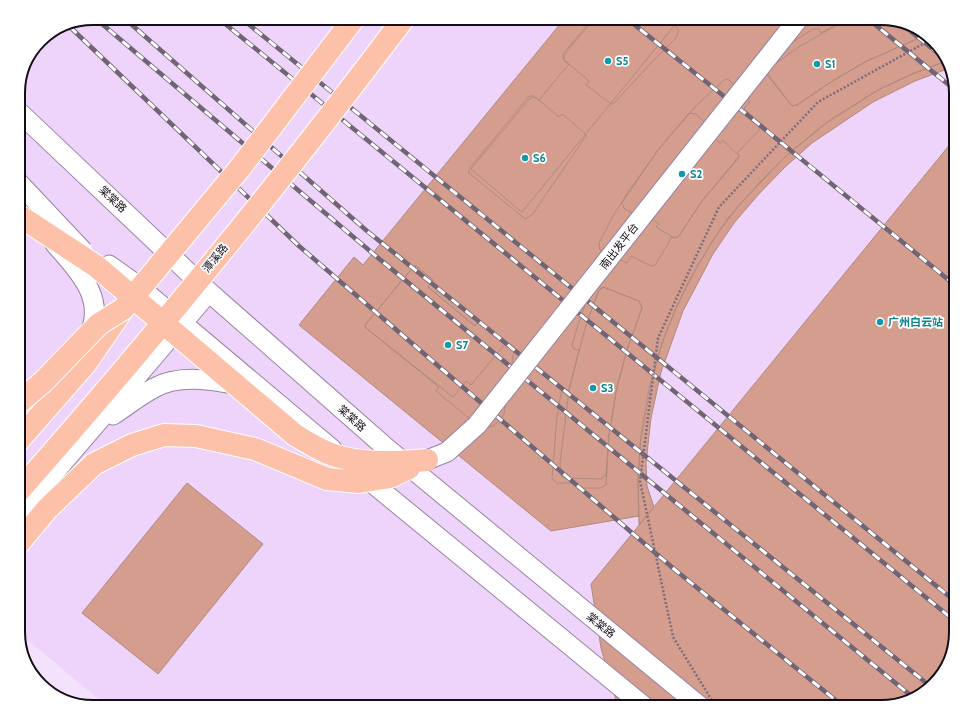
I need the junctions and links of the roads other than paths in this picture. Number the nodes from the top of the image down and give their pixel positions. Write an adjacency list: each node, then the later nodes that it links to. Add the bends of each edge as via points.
1 (349, 25): 13 (main road, bridge, via 240,168)
2 (399, 25): 22 (main road, 潭溪路, bridge, via 121,374)
3 (793, 25): 21 (street, 南出发平台, bridge, via 477,425 447,452)
4 (25, 118): 9 (street, 棠棠路)
5 (25, 190): 10 (street, bridge)
6 (25, 210): 11 (street)
7 (25, 211): 10 (main road, bridge)
8 (25, 213): 15 (street, via 82,275 92,293 96,312 92,330)
9 (166, 249): 11 (street); 12 (street, 棠棠路)
10 (96, 266): 21 (main road, bridge, via 294,435 328,453 350,458 390,464)
11 (137, 285): 14 (street); 15 (street)
12 (210, 292): 14 (street); 26 (street, 棠棠路, via 383,445)
13 (123, 309): 17 (main road, bridge, via 99,324); 20 (main road, via 86,363)
14 (184, 324): 16 (street); 19 (street)
15 (70, 369): 18 (street)
16 (260, 389): 19 (street, via 214,380 184,379 155,387); 25 (street)
17 (25, 398)
18 (25, 423)
19 (94, 428): 23 (street)
20 (25, 433)
21 (427, 460): 24 (main road, bridge, via 390,477 359,482 327,479 255,449 196,436 164,435 132,445 94,464 47,509)
22 (25, 484)
23 (25, 507)
24 (25, 536)
25 (637, 700)
26 (693, 700)

